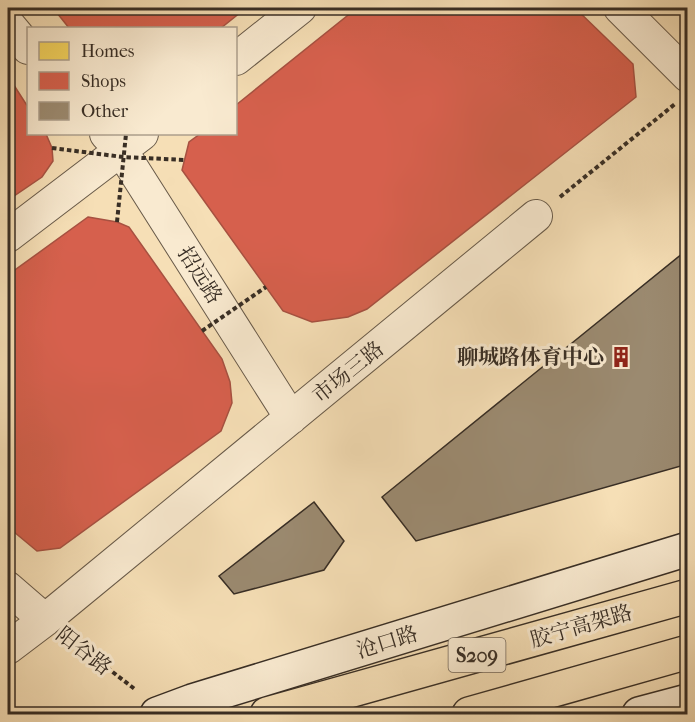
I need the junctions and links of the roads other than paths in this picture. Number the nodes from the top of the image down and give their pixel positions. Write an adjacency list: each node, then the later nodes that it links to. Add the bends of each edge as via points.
1 (300, 8): 5 (street)
2 (620, 8): 6 (street)
3 (8, 24): 4 (street)
4 (27, 47)
5 (237, 58)
6 (683, 88)
7 (124, 142): 9 (street); 10 (street, 招远路)
8 (536, 216): 10 (street, 市场三路)
9 (8, 236)
10 (291, 418): 14 (street, 市场三路)
11 (687, 549): 18 (main road, 沧口路)
12 (8, 588): 14 (street, 阳谷路)
13 (687, 596): 19 (highway, 胶宁高架路 / S209)
14 (45, 620): 15 (street, 市场三路)
15 (8, 648)
16 (687, 652): 20 (highway, S209)
17 (687, 701): 21 (main road)
18 (160, 713)
19 (267, 714)
20 (469, 714)
21 (639, 714)

